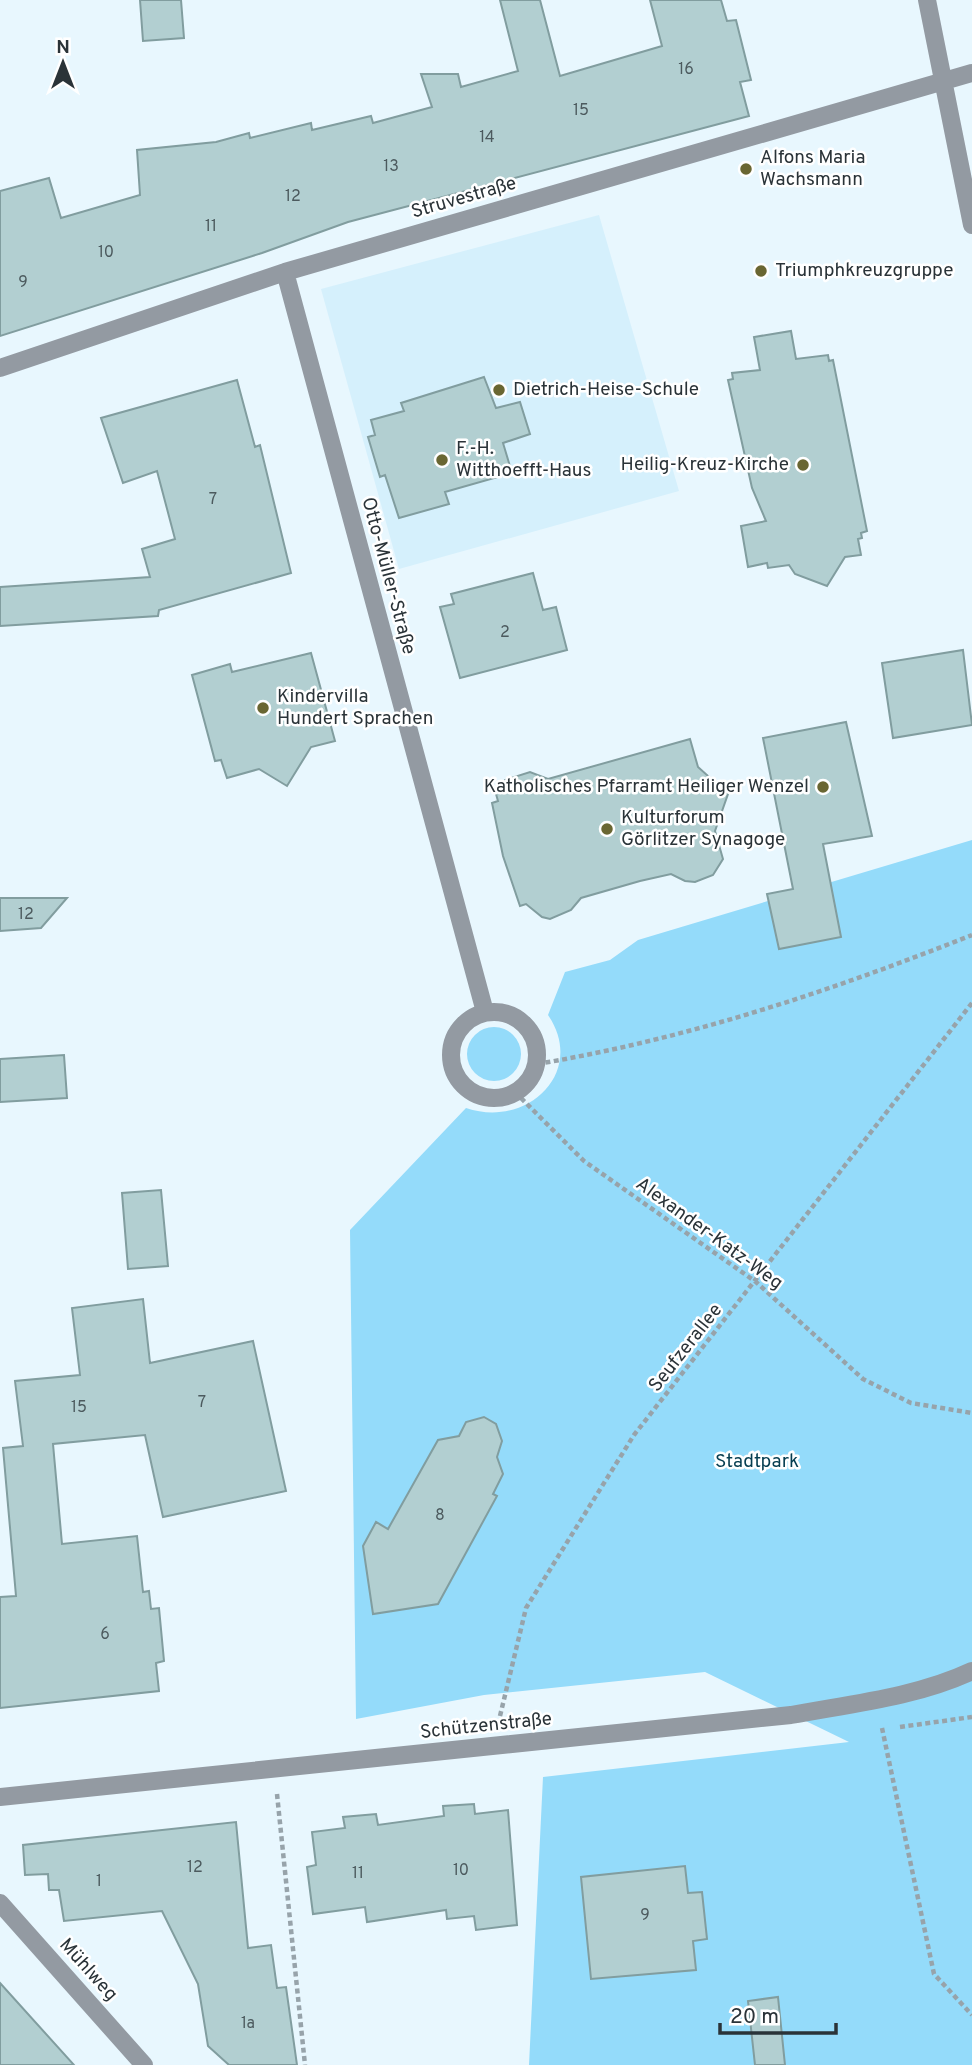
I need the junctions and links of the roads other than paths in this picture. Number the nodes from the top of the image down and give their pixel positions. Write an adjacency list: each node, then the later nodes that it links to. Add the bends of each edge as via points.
1 (927, 0): 3 (street)
2 (972, 73): 3 (street, Struvestraße)
3 (943, 82): 4 (street); 5 (street, Struvestraße)
4 (972, 225)
5 (285, 272): 6 (street, Struvestraße); 7 (street, Otto-Müller-Straße)
6 (0, 368)
7 (485, 1012): 7 (street, via 472,1017 454,1038 452,1066 457,1079 480,1096 495,1098 515,1092 531,1077 537,1064 536,1042 513,1015)
8 (972, 1671): 9 (street, Schützenstraße, via 876,1699 791,1716)
9 (0, 1797)
10 (0, 1903): 11 (street, Mühlweg)
11 (144, 2065)

